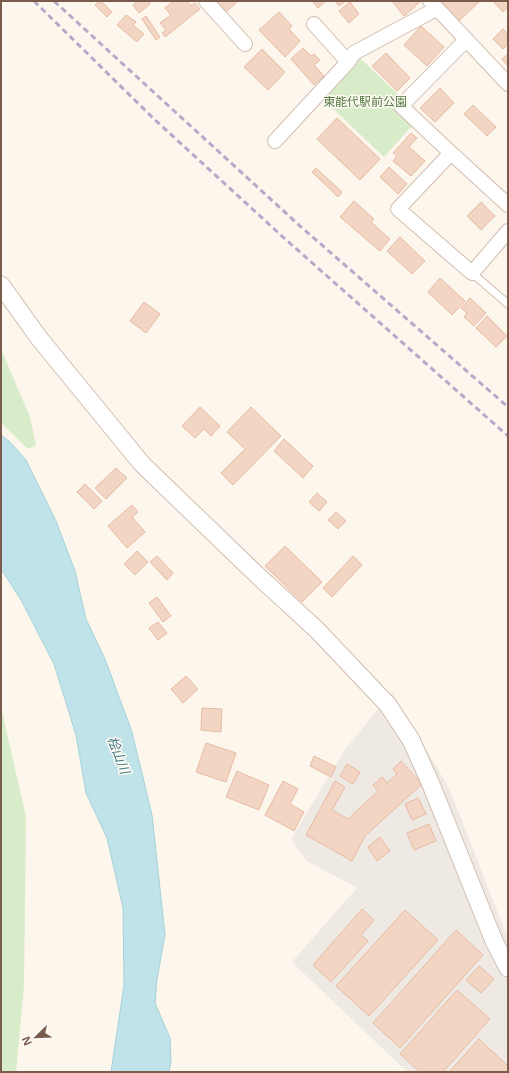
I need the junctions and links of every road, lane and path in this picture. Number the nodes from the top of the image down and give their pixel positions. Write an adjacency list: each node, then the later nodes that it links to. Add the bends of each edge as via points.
1 (206, 1): 5 (street)
2 (433, 5): 4 (street); 6 (street, via 354,54)
3 (314, 24): 6 (street)
4 (466, 40): 7 (street); 9 (street, via 402,106)
5 (245, 44)
6 (348, 62): 8 (street)
7 (508, 84)
8 (275, 140)
9 (450, 153): 10 (street); 12 (street, via 398,209)
10 (508, 205)
11 (508, 231): 12 (street)
12 (472, 273): 14 (lane)
13 (1, 285): 15 (street, via 38,338 142,464 317,630 388,705 411,740 494,941)
14 (508, 304)
15 (508, 968)

